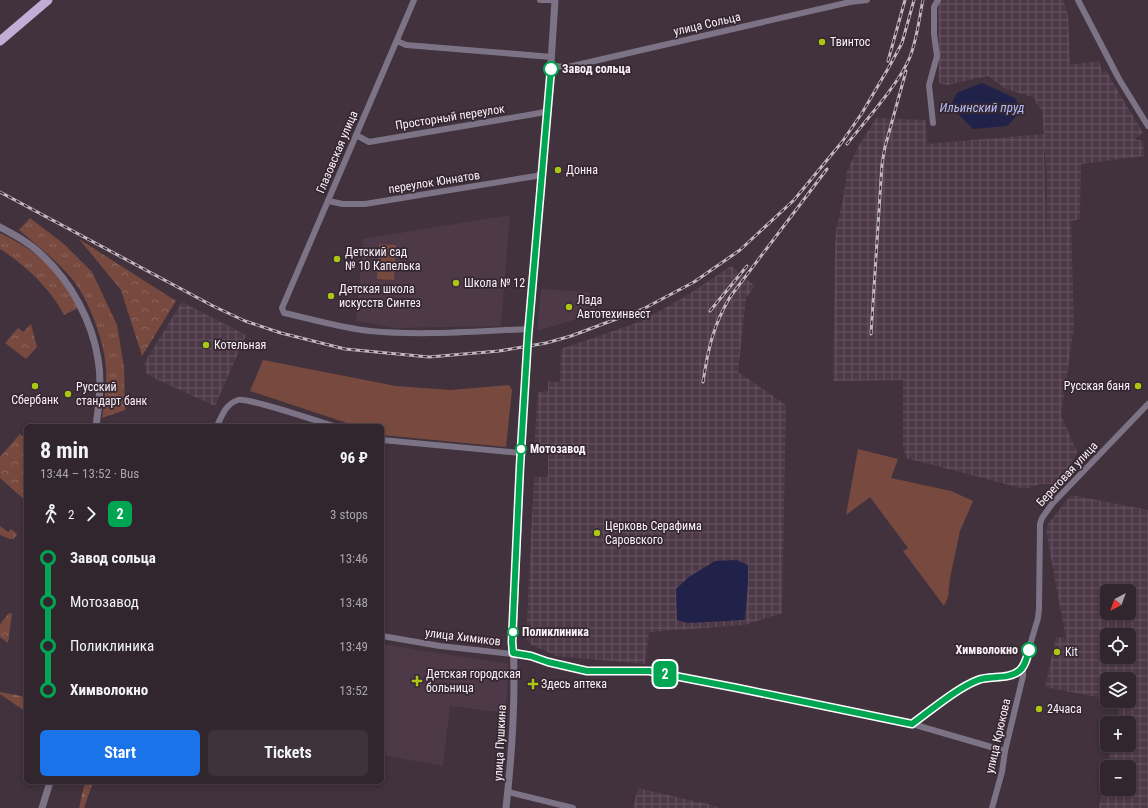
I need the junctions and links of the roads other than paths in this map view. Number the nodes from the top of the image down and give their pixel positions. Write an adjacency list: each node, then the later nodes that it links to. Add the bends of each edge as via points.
1 (48, 0): 10 (main road)
2 (414, 0): 11 (street, Глазовская улица)
3 (540, 0): 4 (street)
4 (551, 0)
5 (555, 0): 12 (street)
6 (867, 0): 9 (street, улица Сольца)
7 (938, 0): 15 (street, via 934,7 937,56 929,85)
8 (1078, 0): 16 (street, via 1119,80)
9 (848, 1): 13 (street, улица Сольца, via 568,67)
10 (0, 41)
11 (397, 41): 12 (street, via 406,45); 17 (street, Глазовская улица)
12 (552, 57): 13 (street)
13 (552, 66): 14 (street)
14 (548, 110): 17 (street, Просторный переулок, via 369,142); 18 (street)
15 (933, 123)
16 (1148, 126)
17 (356, 135): 19 (street, Глазовская улица)
18 (543, 173): 19 (street, переулок Юннатов, via 365,204); 21 (street)
19 (328, 201): 21 (street, Глазовская улица, via 282,308 284,313 369,331)
20 (0, 227): 23 (street, via 42,255 65,282 82,309 98,360 100,381)
21 (529, 333): 27 (street, улица Пушкина, bridge)
22 (1148, 404): 30 (street, Береговая улица, via 1052,504 1042,518 1039,608)
23 (96, 424)
24 (218, 424): 25 (street, via 228,405 239,399)
25 (328, 424)
26 (384, 440): 27 (street)
27 (521, 453): 29 (street, улица Пушкина)
28 (384, 636): 29 (street, улица Химиков, via 440,646)
29 (513, 653): 31 (street, улица Химиков, via 587,671 649,671); 34 (street, улица Пушкина, via 512,740)
30 (1023, 669): 31 (street, via 1017,673 980,679 966,685); 32 (street, улица Крюкова)
31 (912, 724): 32 (street, улица Химиков)
32 (1006, 751): 35 (street, улица Крюкова)
33 (49, 784): 36 (street)
34 (508, 792): 37 (street, улица Пушкина); 38 (street)
35 (992, 807)
36 (42, 808)
37 (506, 808)
38 (573, 808)

